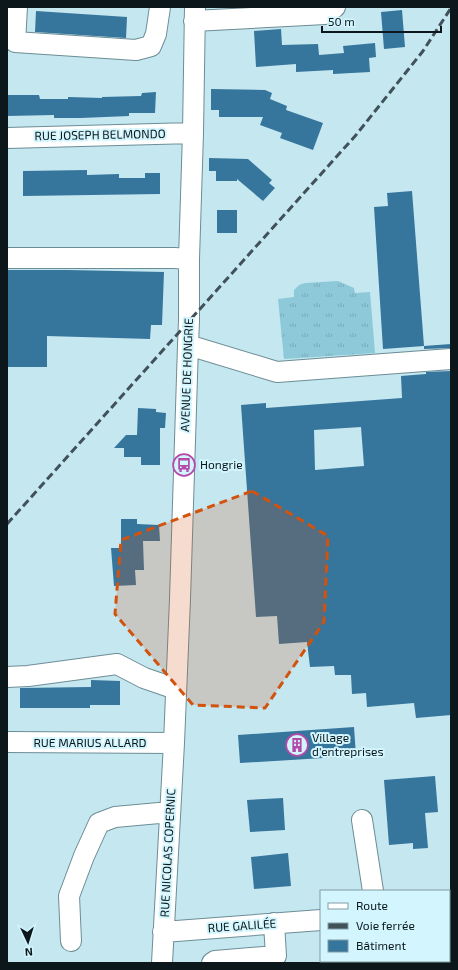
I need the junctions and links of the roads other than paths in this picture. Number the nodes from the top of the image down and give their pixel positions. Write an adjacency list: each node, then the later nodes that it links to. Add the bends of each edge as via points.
1 (17, 7): 2 (street, via 15,42 136,50 151,46 156,34)
2 (160, 7)
3 (334, 7): 4 (street, via 325,14)
4 (278, 12): 5 (street)
5 (194, 14): 6 (street, AVENUE DE HONGRIE)
6 (193, 133): 7 (street, RUE JOSEPH BELMONDO); 9 (street, AVENUE DE HONGRIE)
7 (7, 138)
8 (7, 258): 9 (street)
9 (189, 259): 10 (street, AVENUE DE HONGRIE)
10 (188, 345): 11 (street, via 277,372); 13 (street, AVENUE DE HONGRIE)
11 (451, 359)
12 (7, 677): 13 (street, via 117,664 144,678)
13 (176, 689): 15 (street, AVENUE DE HONGRIE)
14 (7, 742): 15 (street, RUE MARIUS ALLARD)
15 (174, 743): 16 (street, RUE NICOLAS COPERNIC)
16 (170, 812): 21 (street, RUE NICOLAS COPERNIC); 22 (street, via 116,817 99,824 69,896)
17 (362, 820): 18 (street)
18 (372, 890)
19 (320, 920): 20 (street, RUE GALILÉE)
20 (274, 923): 21 (street, RUE GALILÉE); 24 (street, via 276,956 215,960)
21 (163, 932): 23 (street, RUE NICOLAS COPERNIC)
22 (71, 941)
23 (162, 963)
24 (212, 963)

